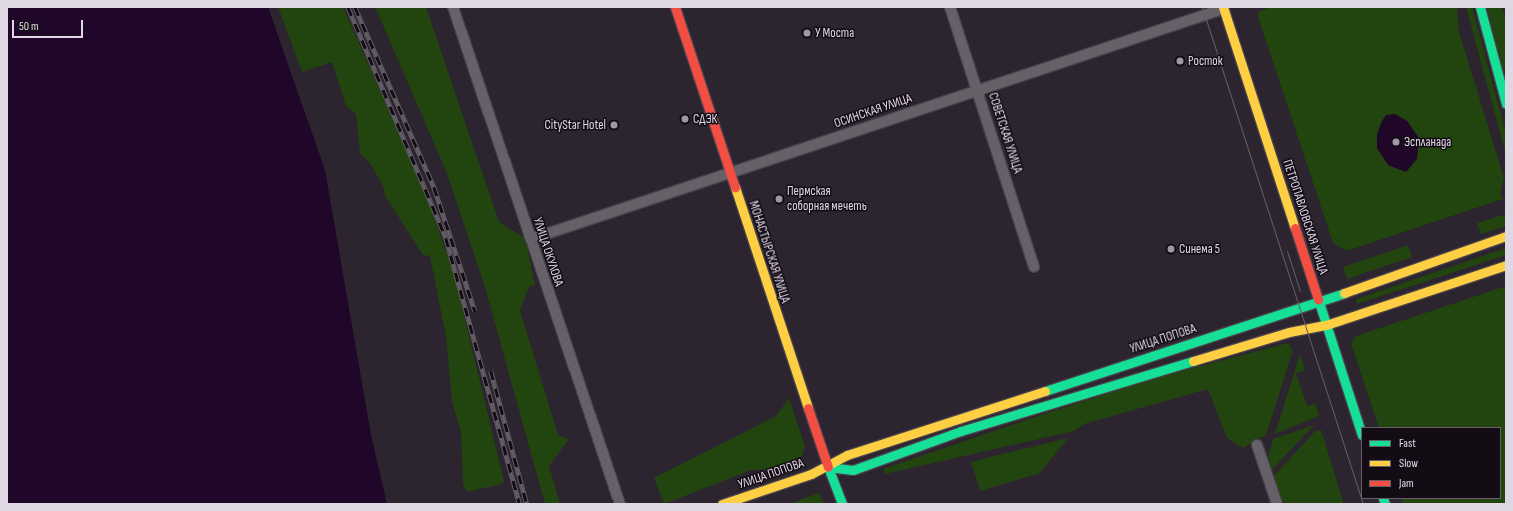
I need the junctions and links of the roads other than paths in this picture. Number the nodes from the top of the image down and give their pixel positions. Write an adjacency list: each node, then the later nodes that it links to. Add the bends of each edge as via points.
1 (453, 7): 11 (street, УЛИЦА ОКУЛОВА)
2 (675, 7): 9 (main road, МОНАСТЫРСКАЯ УЛИЦА)
3 (950, 7): 7 (street, СОВЕТСКАЯ УЛИЦА)
4 (1480, 7): 8 (main road)
5 (1223, 8): 7 (street, ОСИНСКАЯ УЛИЦА); 14 (main road, ПЕТРОПАВЛОВСКАЯ УЛИЦА)
6 (1506, 80): 8 (main road)
7 (978, 90): 9 (street, ОСИНСКАЯ УЛИЦА); 13 (street, СОВЕТСКАЯ УЛИЦА)
8 (1505, 100)
9 (730, 174): 11 (street, ОСИНСКАЯ УЛИЦА); 18 (main road, МОНАСТЫРСКАЯ УЛИЦА)
10 (1506, 236): 14 (main road, УЛИЦА ПОПОВА)
11 (531, 239): 19 (street, УЛИЦА ОКУЛОВА)
12 (1506, 265): 15 (main road, УЛИЦА ПОПОВА)
13 (1034, 267)
14 (1318, 299): 15 (main road, ПЕТРОПАВЛОВСКАЯ УЛИЦА); 18 (main road, УЛИЦА ПОПОВА, via 1283,314 847,455)
15 (1326, 325): 16 (main road, ПЕТРОПАВЛОВСКАЯ УЛИЦА); 18 (main road, УЛИЦА ПОПОВА, via 1289,332 961,431 852,470)
16 (1361, 432)
17 (1257, 445): 22 (street)
18 (828, 467): 20 (main road, УЛИЦА ПОПОВА); 21 (main road, МОНАСТЫРСКАЯ УЛИЦА)
19 (620, 504)
20 (722, 504)
21 (842, 504)
22 (1277, 504)

